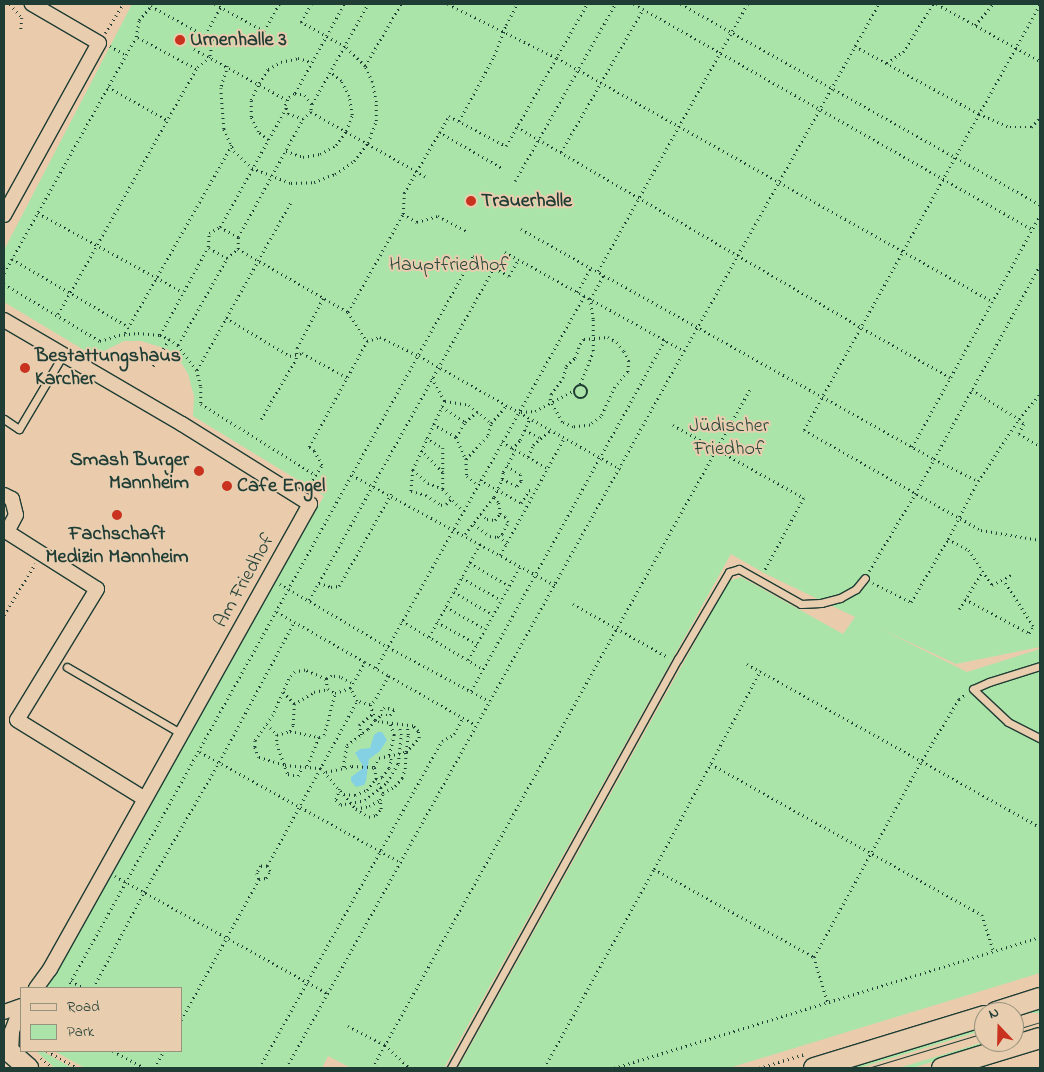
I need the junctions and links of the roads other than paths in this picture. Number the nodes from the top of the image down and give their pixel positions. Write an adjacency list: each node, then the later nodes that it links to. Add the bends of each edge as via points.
1 (32, 4): 2 (street, via 99,43)
2 (4, 216)
3 (4, 320): 4 (street)
4 (63, 355): 5 (lane, via 19,429); 11 (street, Am Friedhof, via 310,504)
5 (4, 419)
6 (4, 495): 7 (street, via 12,499 16,515)
7 (5, 531): 13 (street, via 97,589 17,720)
8 (865, 578): 24 (lane, via 856,589 840,598 821,604 801,604 739,569 729,572)
9 (1040, 666): 12 (lane, via 974,689 1008,722)
10 (67, 667): 11 (lane)
11 (182, 734): 13 (street, Am Friedhof)
12 (1040, 738)
13 (145, 799): 14 (street, Am Friedhof, via 50,969)
14 (37, 987)
15 (1040, 998): 16 (main road)
16 (1024, 1003)
17 (20, 1007): 19 (street)
18 (20, 1010): 22 (street)
19 (4, 1012)
20 (974, 1019): 25 (main road)
21 (1040, 1038): 26 (main road)
22 (7, 1050): 23 (main road)
23 (34, 1062)
24 (451, 1068)
25 (814, 1068)
26 (942, 1068)

